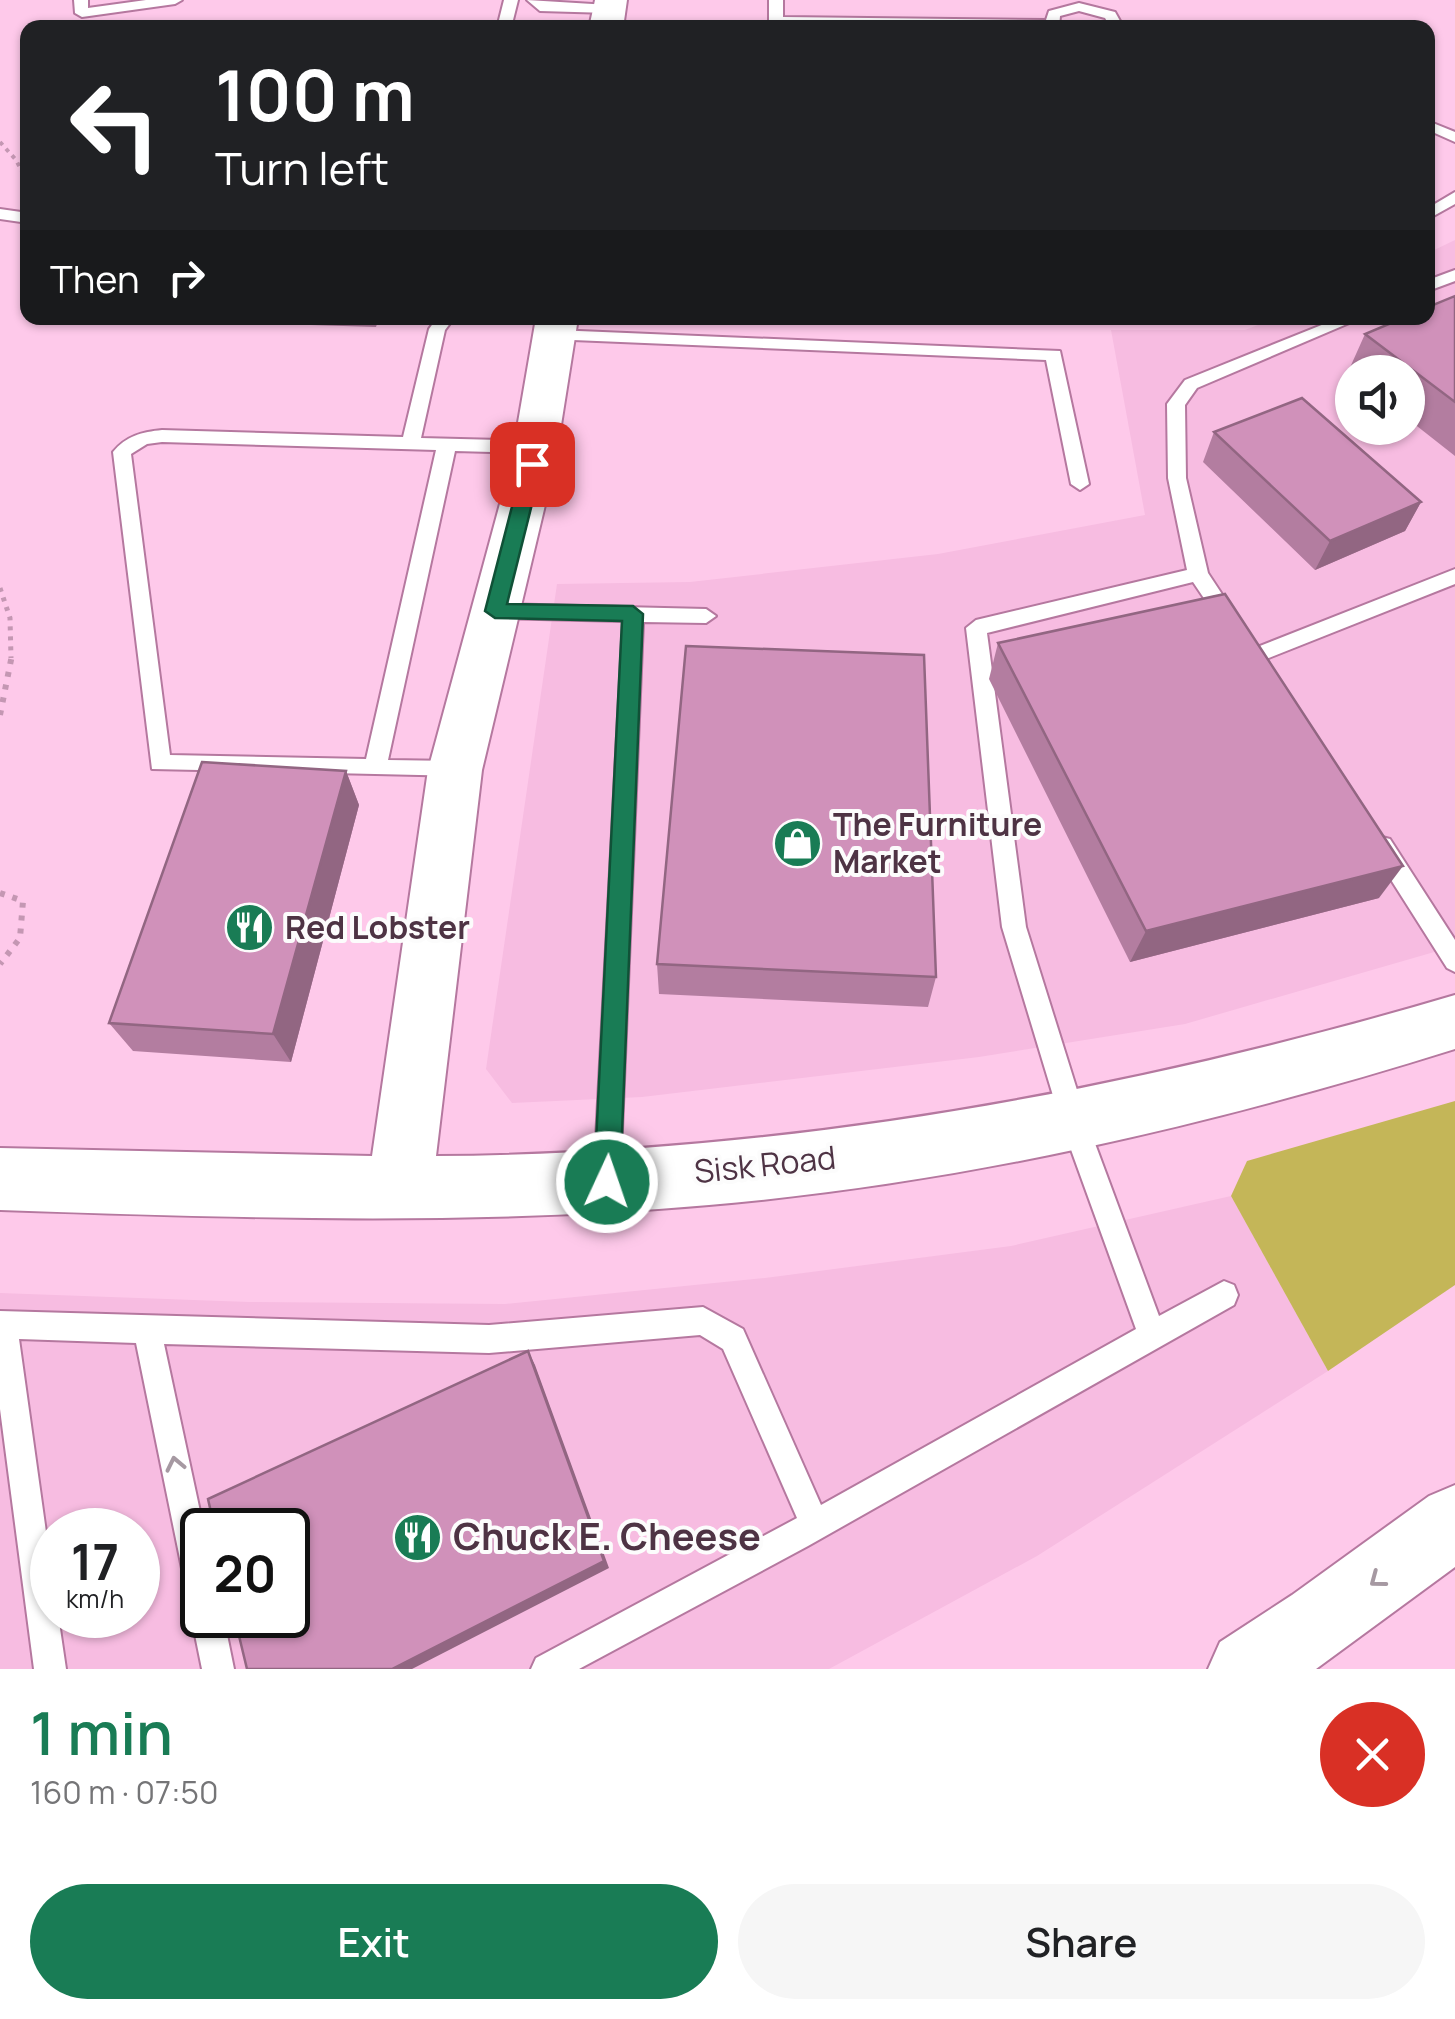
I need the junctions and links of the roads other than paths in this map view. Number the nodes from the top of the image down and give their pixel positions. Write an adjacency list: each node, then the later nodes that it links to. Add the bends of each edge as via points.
1 (81, 0): 2 (lane, via 82,13)
2 (175, 0)
3 (534, 0): 5 (lane)
4 (1067, 4): 6 (lane)
5 (609, 12)
6 (1113, 20)
7 (440, 325): 10 (lane)
8 (1335, 325): 14 (lane, via 1191,384 1176,404 1177,478)
9 (556, 326): 12 (main road); 13 (lane, via 1054,355)
10 (411, 443): 11 (lane); 19 (lane, via 162,436 142,438 122,452 160,763)
11 (447, 444): 12 (lane); 19 (lane)
12 (535, 447): 16 (main road)
13 (1080, 484)
14 (1198, 574): 15 (lane, via 1258,664); 24 (lane, via 976,628 1014,927)
15 (1455, 576)
16 (495, 611): 17 (lane); 20 (main road)
17 (633, 614): 18 (lane); 26 (lane)
18 (706, 616)
19 (375, 768): 20 (lane)
20 (455, 770): 27 (main road)
21 (1373, 833): 22 (lane)
22 (1455, 961)
23 (1455, 1022): 24 (main road, Sisk Road)
24 (1074, 1122): 26 (main road, Sisk Road, via 924,1147); 31 (lane)
25 (0, 1179): 27 (main road, Sisk Road)
26 (607, 1182): 27 (main road, Sisk Road)
27 (400, 1189)
28 (1224, 1295): 31 (lane)
29 (2, 1326): 30 (lane); 36 (lane)
30 (147, 1330): 32 (lane, one-way to 30); 34 (lane, via 489,1339 703,1321 733,1340)
31 (1152, 1336): 34 (lane)
32 (184, 1508)
33 (1455, 1522): 39 (main road, one-way to 39)
34 (816, 1524): 38 (lane)
35 (212, 1638): 37 (lane)
36 (50, 1669)
37 (218, 1669)
38 (547, 1669)
39 (1247, 1669)

